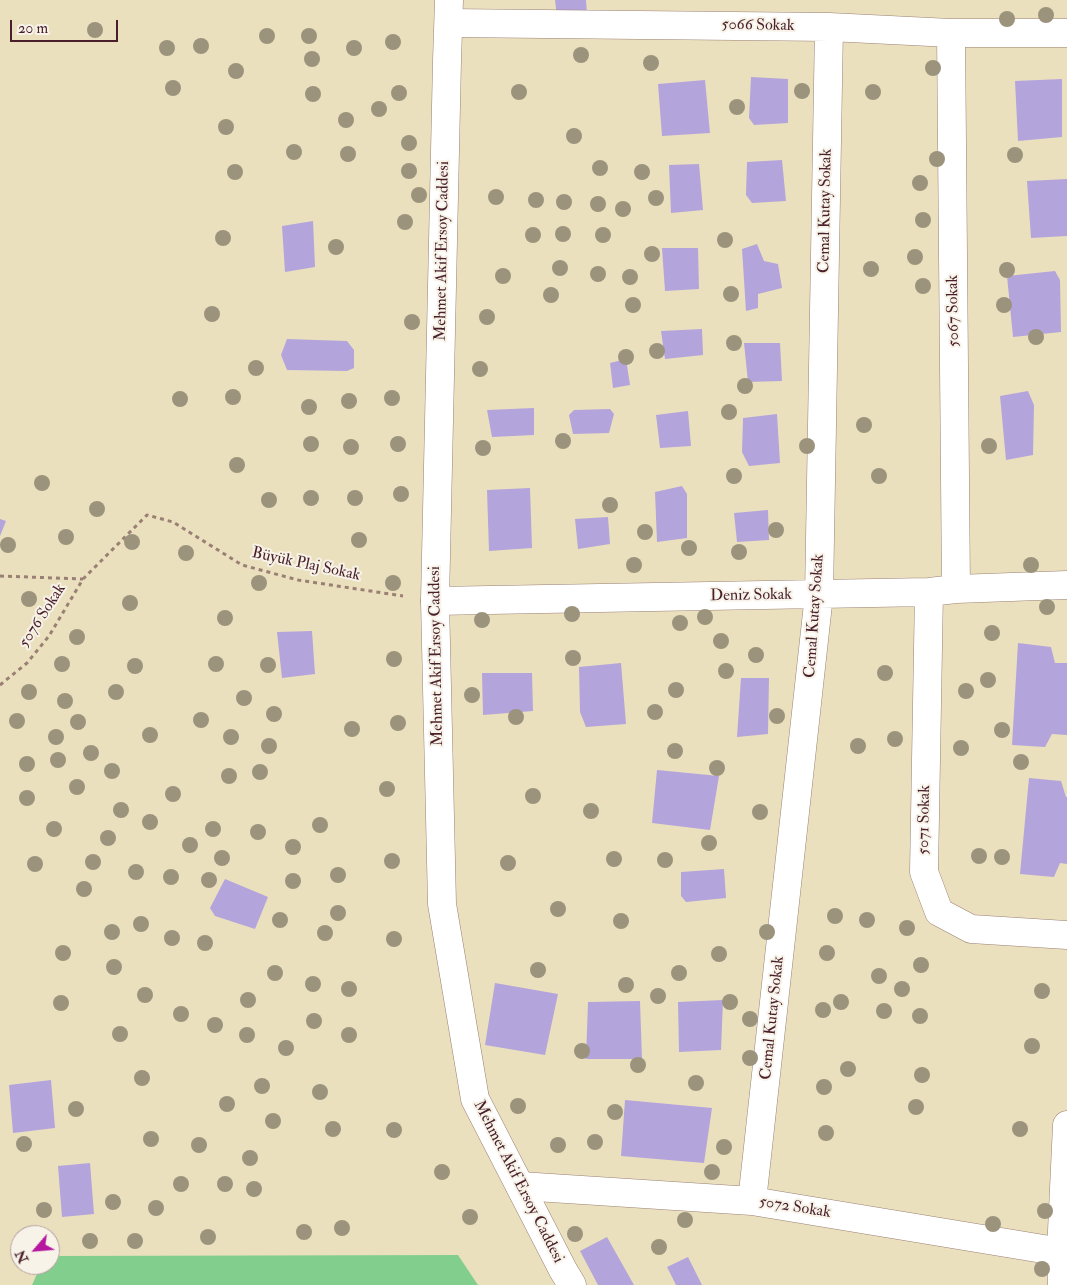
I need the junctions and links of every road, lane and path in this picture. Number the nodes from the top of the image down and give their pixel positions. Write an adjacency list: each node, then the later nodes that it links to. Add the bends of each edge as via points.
1 (449, 12): 2 (street, 5066 Sokak); 11 (street, Mehmet Akif Ersoy Caddesi)
2 (829, 27): 3 (street, 5066 Sokak); 10 (street, Cemal Kutay Sokak)
3 (951, 33): 4 (street, 5066 Sokak); 8 (street, 5067 Sokak)
4 (1067, 33)
5 (0, 576): 6 (path)
6 (83, 578): 11 (path, Büyük Plaj Sokak, via 146,515 173,522 242,565 298,580); 12 (path, 5076 Sokak, via 49,636 27,663)
7 (1067, 585): 8 (street, Deniz Sokak)
8 (956, 589): 9 (street, Deniz Sokak)
9 (929, 592): 10 (street, Deniz Sokak); 13 (street, 5071 Sokak, via 924,872 939,912 971,929)
10 (819, 595): 11 (street, Deniz Sokak); 16 (street, Cemal Kutay Sokak)
11 (435, 601): 15 (street, Mehmet Akif Ersoy Caddesi, via 442,904 475,1099)
12 (0, 685)
13 (1067, 935)
14 (1067, 1125): 17 (street)
15 (520, 1186): 16 (street, 5072 Sokak); 18 (street, Mehmet Akif Ersoy Caddesi)
16 (752, 1202): 17 (street, 5072 Sokak)
17 (1064, 1252): 19 (street)
18 (572, 1285)
19 (1062, 1285)

